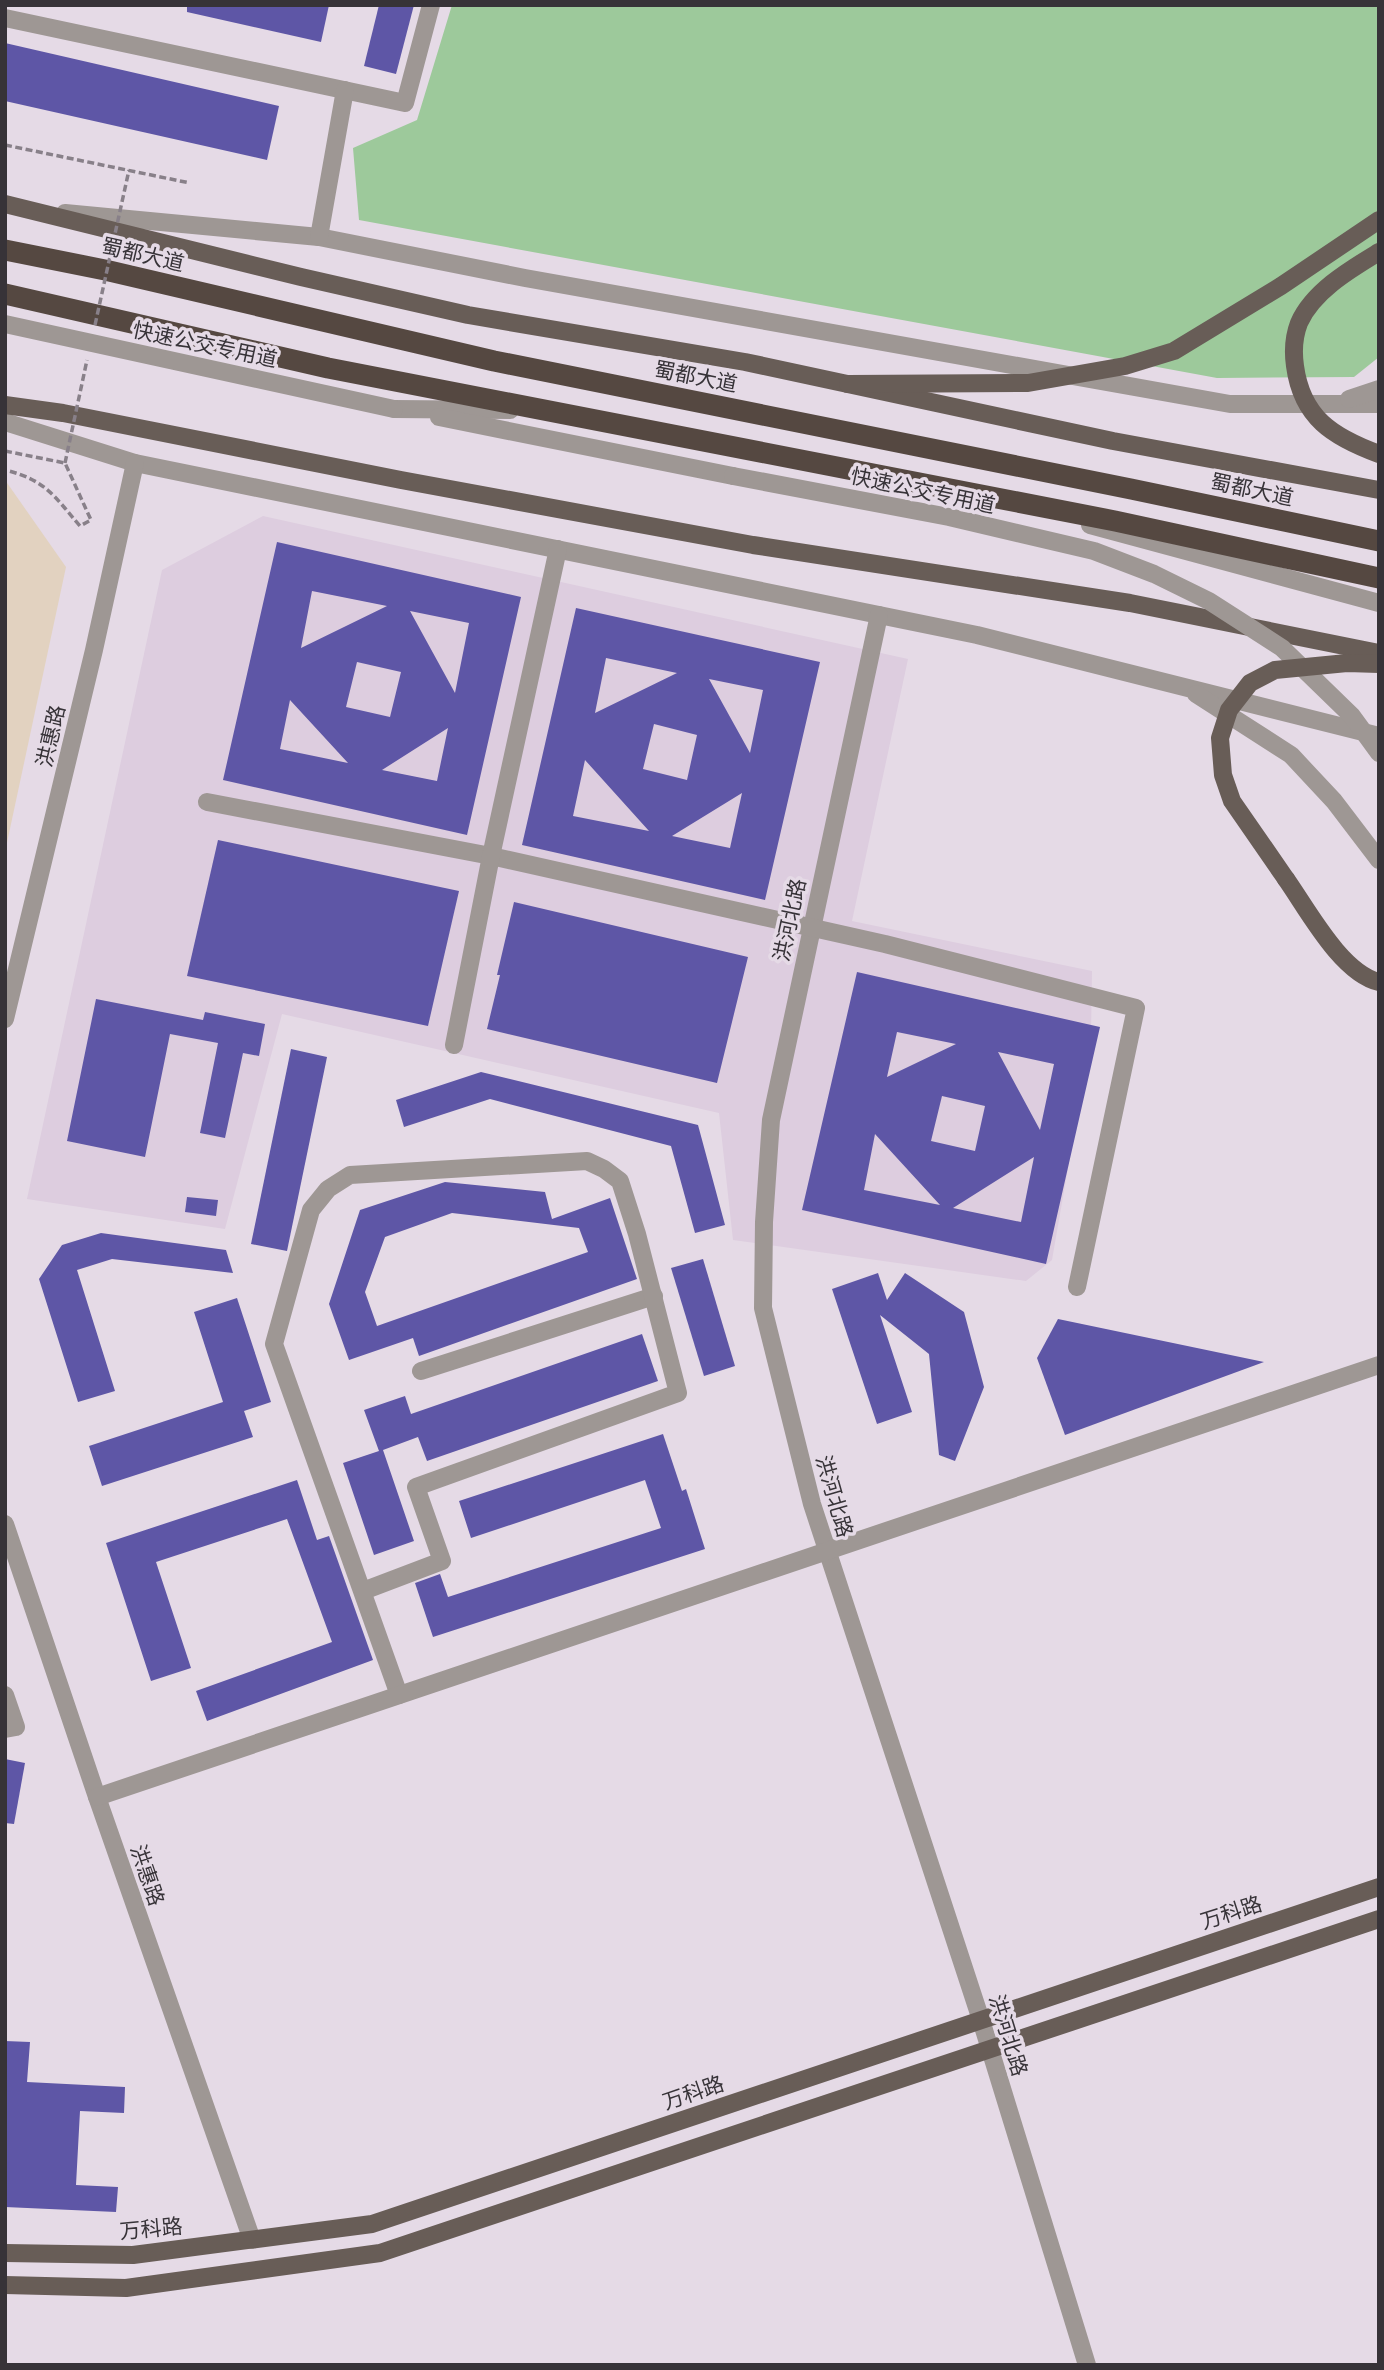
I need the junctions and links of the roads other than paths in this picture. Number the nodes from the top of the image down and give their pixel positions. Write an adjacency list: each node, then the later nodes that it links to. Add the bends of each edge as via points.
1 (431, 5): 3 (street, via 405,103)
2 (5, 18): 3 (street)
3 (345, 90): 7 (street)
4 (5, 204): 5 (main road)
5 (38, 211): 7 (street); 12 (main road, via 468,315)
6 (1379, 220): 12 (main road, bridge, via 1280,286 1162,355 1028,383)
7 (319, 237): 14 (street, via 1230,404)
8 (5, 250): 22 (highway, 蜀都大道, via 494,361)
9 (1379, 252): 19 (main road, bridge, via 1335,279 1310,307 1299,323 1293,352 1298,387 1316,418 1356,446)
10 (5, 294): 24 (highway, via 342,370 1115,521)
11 (5, 324): 17 (street, 快速公交专用道, bridge)
12 (848, 384): 21 (main road, bridge, via 1113,441)
13 (1379, 389): 14 (street)
14 (1331, 404): 15 (street)
15 (1379, 404)
16 (5, 405): 27 (main road, bridge, via 753,545 1130,603)
17 (394, 409): 25 (street, 快速公交专用道, via 521,410 1087,524); 31 (street, 快速公交专用道, bridge, via 949,517 1094,551 1209,601 1282,648 1352,716)
18 (5, 422): 20 (street)
19 (1379, 454)
20 (135, 463): 23 (street); 37 (street, 洪惠路)
21 (1379, 490)
22 (1379, 541)
23 (558, 549): 26 (street); 33 (street)
24 (1379, 578)
25 (1379, 603)
26 (879, 615): 29 (street); 35 (street, 洪河北路)
27 (1379, 653)
28 (1379, 664): 36 (main road, bridge, via 1275,670 1250,683 1230,710 1220,738 1223,775 1232,801 1340,956 1354,971)
29 (1184, 686): 30 (street); 34 (street, via 1291,755)
30 (1379, 736)
31 (1379, 753)
32 (207, 802): 33 (street)
33 (491, 856): 35 (street); 38 (street)
34 (1379, 860)
35 (810, 927): 39 (street, via 1136,1008); 44 (street, 洪河北路, via 771,1120 763,1307)
36 (1379, 982)
37 (5, 1019)
38 (454, 1045)
39 (1077, 1287)
40 (654, 1296): 42 (street); 46 (street, via 678,1393 416,1487 442,1561); 46 (street, via 620,1181 587,1161 350,1175 328,1189 311,1210 274,1344)
41 (1379, 1366): 44 (street)
42 (421, 1371)
43 (5, 1524): 45 (street, 洪惠路)
44 (828, 1551): 48 (street); 53 (street, 洪河北路)
45 (12, 1566): 50 (street, 洪惠路)
46 (363, 1591): 48 (street)
47 (5, 1695): 49 (street, via 16,1727)
48 (399, 1695): 50 (street)
49 (5, 1729)
50 (97, 1797): 55 (street, 洪惠路)
51 (1379, 1887): 53 (main road, 万科路)
52 (1379, 1919): 54 (main road)
53 (981, 2020): 54 (street, 洪河北路); 55 (main road, 万科路, via 372,2224)
54 (990, 2049): 57 (main road, via 380,2253 126,2288); 58 (street, 洪河北路)
55 (252, 2240): 56 (main road, 万科路, via 133,2255)
56 (5, 2253)
57 (5, 2285)
58 (1087, 2365)

